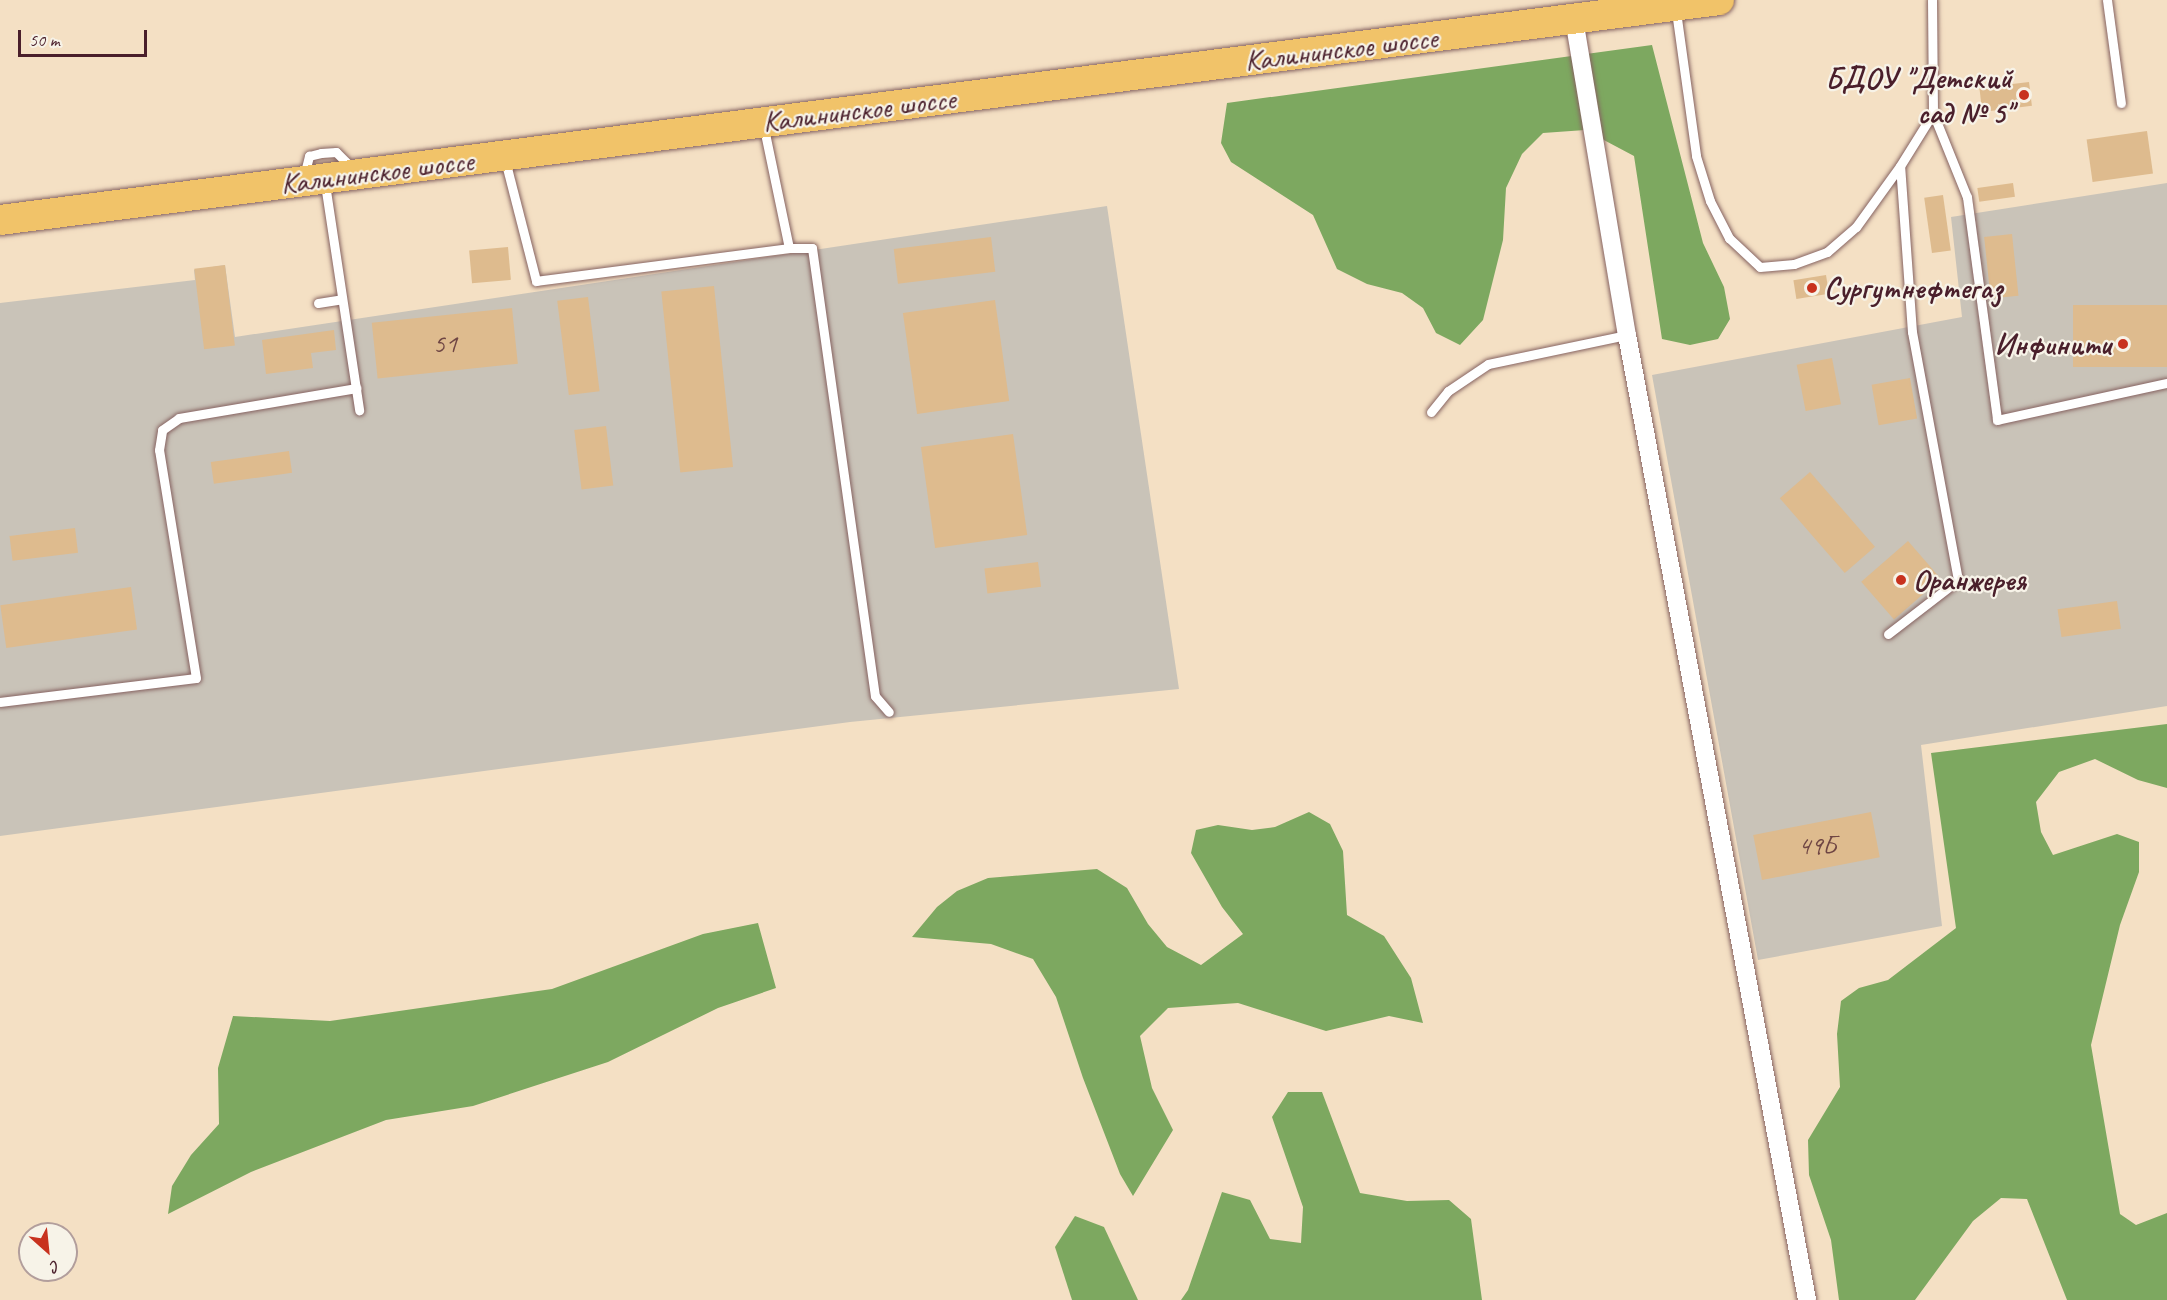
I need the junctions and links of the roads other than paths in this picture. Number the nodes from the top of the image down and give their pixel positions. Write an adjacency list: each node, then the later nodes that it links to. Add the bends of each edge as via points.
1 (1719, 0): 4 (main road, Калининское шоссе)
2 (1932, 0): 7 (lane)
3 (2107, 0): 6 (lane)
4 (1675, 6): 5 (main road, Калининское шоссе); 10 (lane, via 1696,156 1710,201 1729,238 1760,267 1794,264 1827,252 1856,227)
5 (1574, 19): 8 (main road, Калининское шоссе); 16 (street)
6 (2121, 103)
7 (1933, 113): 10 (lane); 17 (lane, via 1966,197 1997,420)
8 (763, 122): 9 (main road, Калининское шоссе); 13 (lane)
9 (503, 156): 11 (main road, Калининское шоссе); 13 (lane, via 536,281)
10 (1900, 166): 21 (lane, via 1912,332 1958,580)
11 (313, 180): 12 (main road, Калининское шоссе); 14 (lane)
12 (0, 220)
13 (789, 248): 23 (lane, via 812,248 875,696)
14 (342, 299): 15 (lane); 18 (lane)
15 (318, 303)
16 (1628, 335): 20 (lane, via 1488,364 1448,391); 24 (street)
17 (2167, 383)
18 (356, 388): 19 (lane); 22 (lane, via 179,418 162,430 159,450 196,678)
19 (359, 410)
20 (1431, 412)
21 (1888, 634)
22 (0, 702)
23 (889, 712)
24 (1808, 1300)

